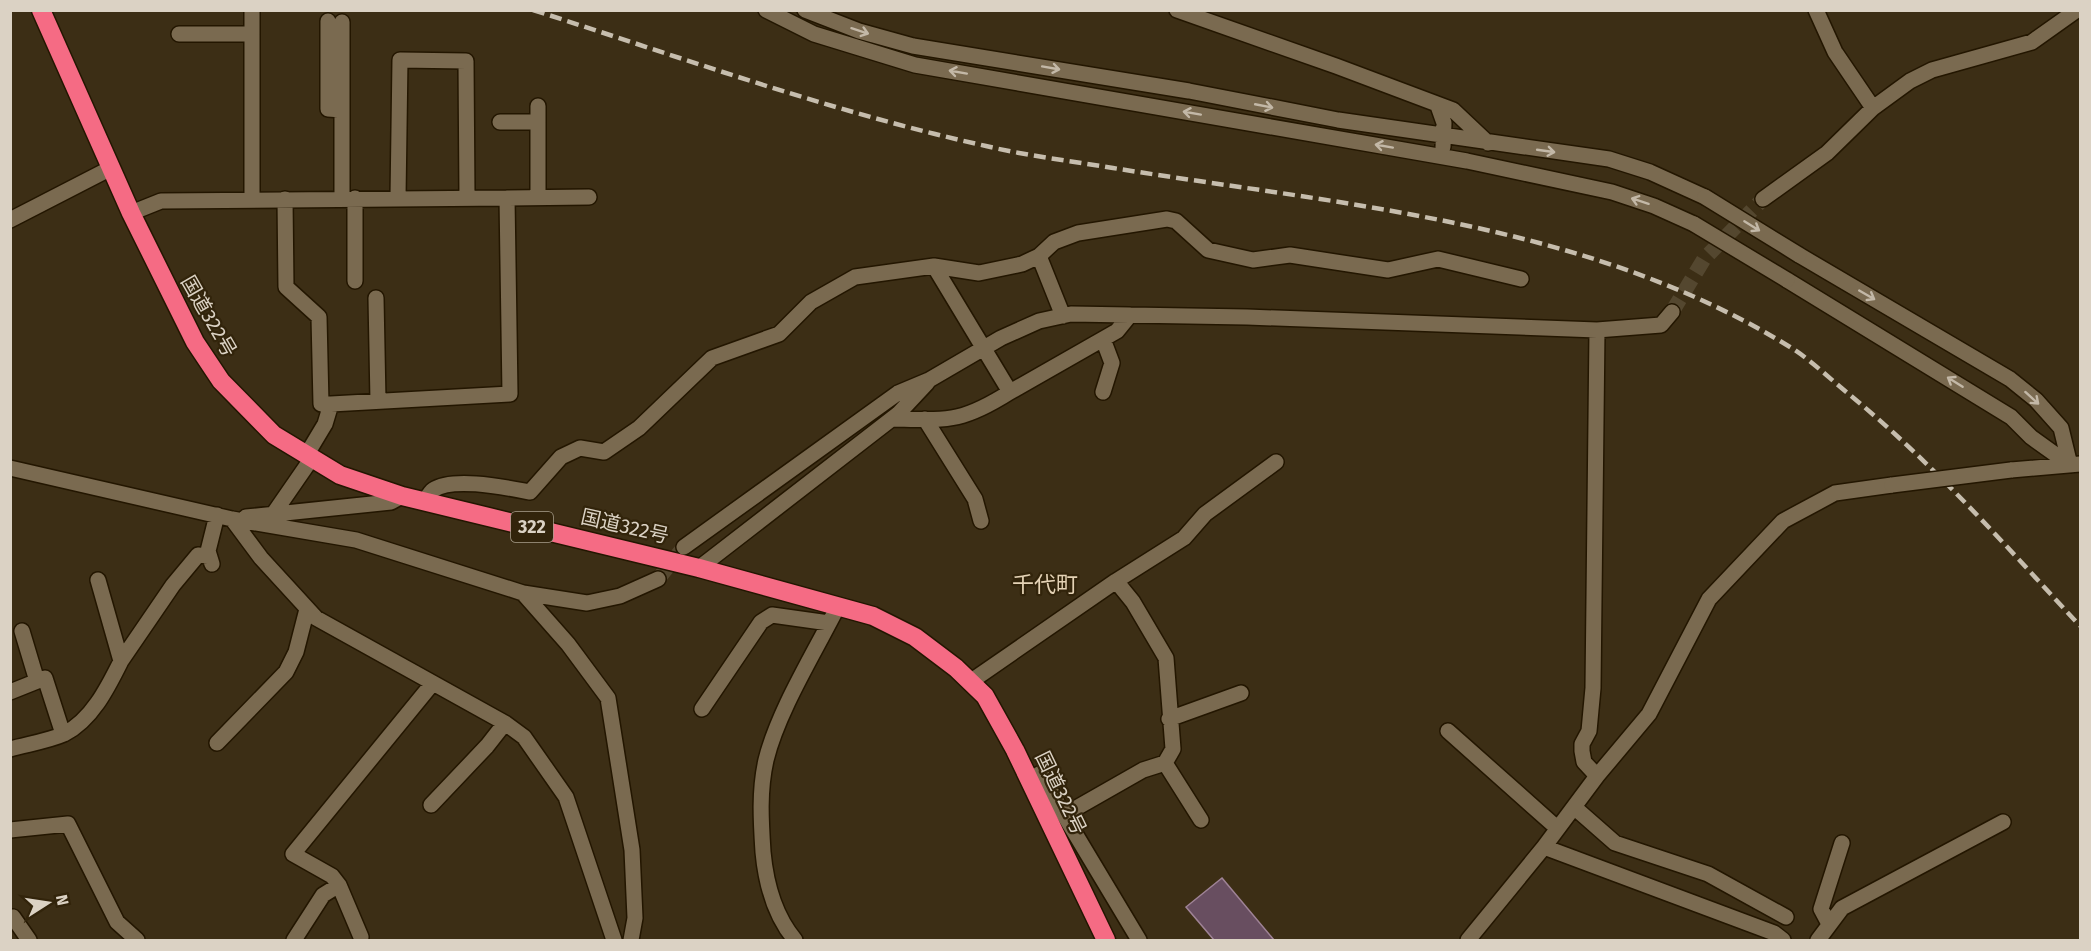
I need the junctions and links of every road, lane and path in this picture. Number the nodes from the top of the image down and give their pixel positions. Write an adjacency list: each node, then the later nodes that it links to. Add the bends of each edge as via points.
1 (41, 10): 21 (highway, 国道322号 / 322)
2 (252, 10): 10 (street)
3 (766, 10): 12 (street, one-way to 3, via 915,65 860,50 814,34)
4 (805, 10): 11 (street, one-way to 11, via 858,31 913,46)
5 (1177, 10): 14 (street)
6 (1816, 10): 15 (street, via 1835,52)
7 (2077, 10): 15 (street, via 2032,42 1932,70)
8 (335, 22): 25 (street)
9 (179, 34): 10 (street)
10 (252, 34): 28 (street)
11 (998, 59): 12 (street); 18 (street, one-way to 18)
12 (998, 79): 20 (street, one-way to 12)
13 (538, 106): 17 (street)
14 (1438, 106): 18 (street); 19 (street, via 1461,117)
15 (1873, 108): 30 (street, via 1827,153)
16 (500, 122): 17 (street)
17 (538, 122): 23 (street)
18 (1444, 137): 19 (street); 20 (street)
19 (1488, 143): 35 (street, one-way to 35, bridge, via 1609,159 1650,172 1705,197)
20 (1442, 156): 39 (street, one-way to 20, bridge, via 1694,224 1654,206 1612,192)
21 (111, 168): 31 (highway, 国道322号 / 322); 32 (street)
22 (398, 197): 25 (street); 26 (street); 26 (street, via 400,60 466,61)
23 (538, 197): 24 (street); 27 (street)
24 (589, 197)
25 (348, 198): 29 (street); 37 (street)
26 (467, 198): 27 (street)
27 (507, 198): 49 (street, via 510,394)
28 (252, 199): 29 (street); 31 (street, via 161,201)
29 (285, 199): 50 (street, via 286,287 319,317 321,404)
30 (1763, 199)
31 (131, 213): 53 (highway, 国道322号 / 322, via 195,342 221,381 274,435)
32 (10, 220)
33 (1039, 256): 34 (street, via 1022,264 979,273); 36 (street, via 1054,242 1078,233 1167,219 1176,220 1208,250 1253,260 1290,255 1388,270 1438,259); 42 (street)
34 (934, 266): 45 (street); 58 (street, via 855,277 811,302 779,334 712,358 639,428 604,452 580,448 561,458 530,492 482,483 433,490)
35 (1833, 275): 39 (street); 55 (street, one-way to 55, via 2010,379 2061,428)
36 (1521, 279)
37 (355, 281)
38 (376, 297): 49 (street)
39 (1819, 299): 55 (street, one-way to 39, via 2031,437 2011,417)
40 (1672, 312): 43 (street, via 1660,325)
41 (1130, 315): 42 (street); 43 (street); 44 (street, via 1118,331)
42 (1063, 316): 45 (street, via 1039,321)
43 (1597, 330): 86 (street, via 1593,688 1589,731 1582,744 1584,762)
44 (1103, 339): 47 (street); 48 (street, via 1112,363)
45 (983, 348): 46 (street); 47 (street)
46 (929, 380): 51 (street); 62 (street, via 898,393)
47 (1010, 392): 52 (street, via 980,412 953,420)
48 (1103, 392)
49 (378, 401): 50 (street)
50 (331, 404): 53 (street)
51 (892, 419): 52 (street); 63 (street)
52 (925, 419): 61 (street, via 975,499)
53 (309, 456): 57 (highway, 国道322号 / 322, via 340,475); 59 (street)
54 (1276, 462): 66 (street, via 1205,514 1184,538)
55 (2075, 465): 86 (street, bridge, via 1835,492 1783,521 1709,599 1649,714)
56 (10, 468): 60 (street)
57 (402, 496): 58 (highway, 国道322号 / 322); 59 (street, via 391,502)
58 (425, 501): 63 (highway, 国道322号 / 322)
59 (274, 513): 60 (street)
60 (224, 517): 67 (street, via 356,540); 69 (street); 72 (street, via 210,560 198,555 173,585)
61 (981, 521)
62 (684, 547)
63 (699, 568): 68 (highway, 国道322号 / 322)
64 (658, 579): 67 (street, via 621,596 587,603)
65 (98, 580): 72 (street)
66 (1116, 581): 74 (street); 79 (street, via 1166,658)
67 (523, 593): 106 (street, via 608,698 632,850)
68 (838, 606): 70 (street); 74 (highway, 国道322号 / 322, via 873,616 915,637)
69 (307, 609): 75 (street, via 316,618); 83 (street, via 296,652 286,672)
70 (829, 623): 78 (street, via 772,615 761,622); 107 (street, via 766,759 760,805 765,879 782,926)
71 (22, 631): 73 (street)
72 (122, 662): 82 (street, via 104,696 75,727)
73 (37, 681): 76 (street); 82 (street, via 45,678)
74 (970, 682): 87 (highway, 国道322号 / 322, via 985,696)
75 (432, 684): 80 (street); 97 (street, via 293,854 332,876)
76 (10, 692)
77 (1241, 693): 79 (street)
78 (702, 709)
79 (1169, 719): 85 (street, via 1173,749)
80 (505, 723): 88 (street); 105 (street, via 524,737 566,797)
81 (1448, 731): 93 (street)
82 (63, 734): 84 (street)
83 (217, 743)
84 (10, 749)
85 (1165, 763): 90 (street, via 1143,770); 91 (street)
86 (1597, 776): 89 (street)
87 (1029, 780): 90 (street, via 1041,773); 108 (highway, 国道322号 / 322)
88 (431, 805)
89 (1574, 807): 93 (street); 99 (street, via 1615,843 1708,874)
90 (1064, 815): 109 (street)
91 (1201, 820)
92 (2003, 822): 100 (street, via 1842,908)
93 (1557, 828): 96 (street)
94 (10, 830): 103 (street, via 68,824 117,922)
95 (1842, 843): 100 (street, via 1821,909)
96 (1544, 847): 110 (street); 111 (street)
97 (339, 885): 101 (street); 104 (street, via 323,896)
98 (11, 915): 102 (street)
99 (1786, 916)
100 (1829, 924): 112 (street)
101 (361, 937)
102 (29, 940)
103 (137, 940)
104 (294, 940)
105 (615, 940)
106 (631, 940)
107 (795, 940)
108 (1106, 940)
109 (1139, 940)
110 (1468, 940)
111 (1784, 940)
112 (1818, 940)

